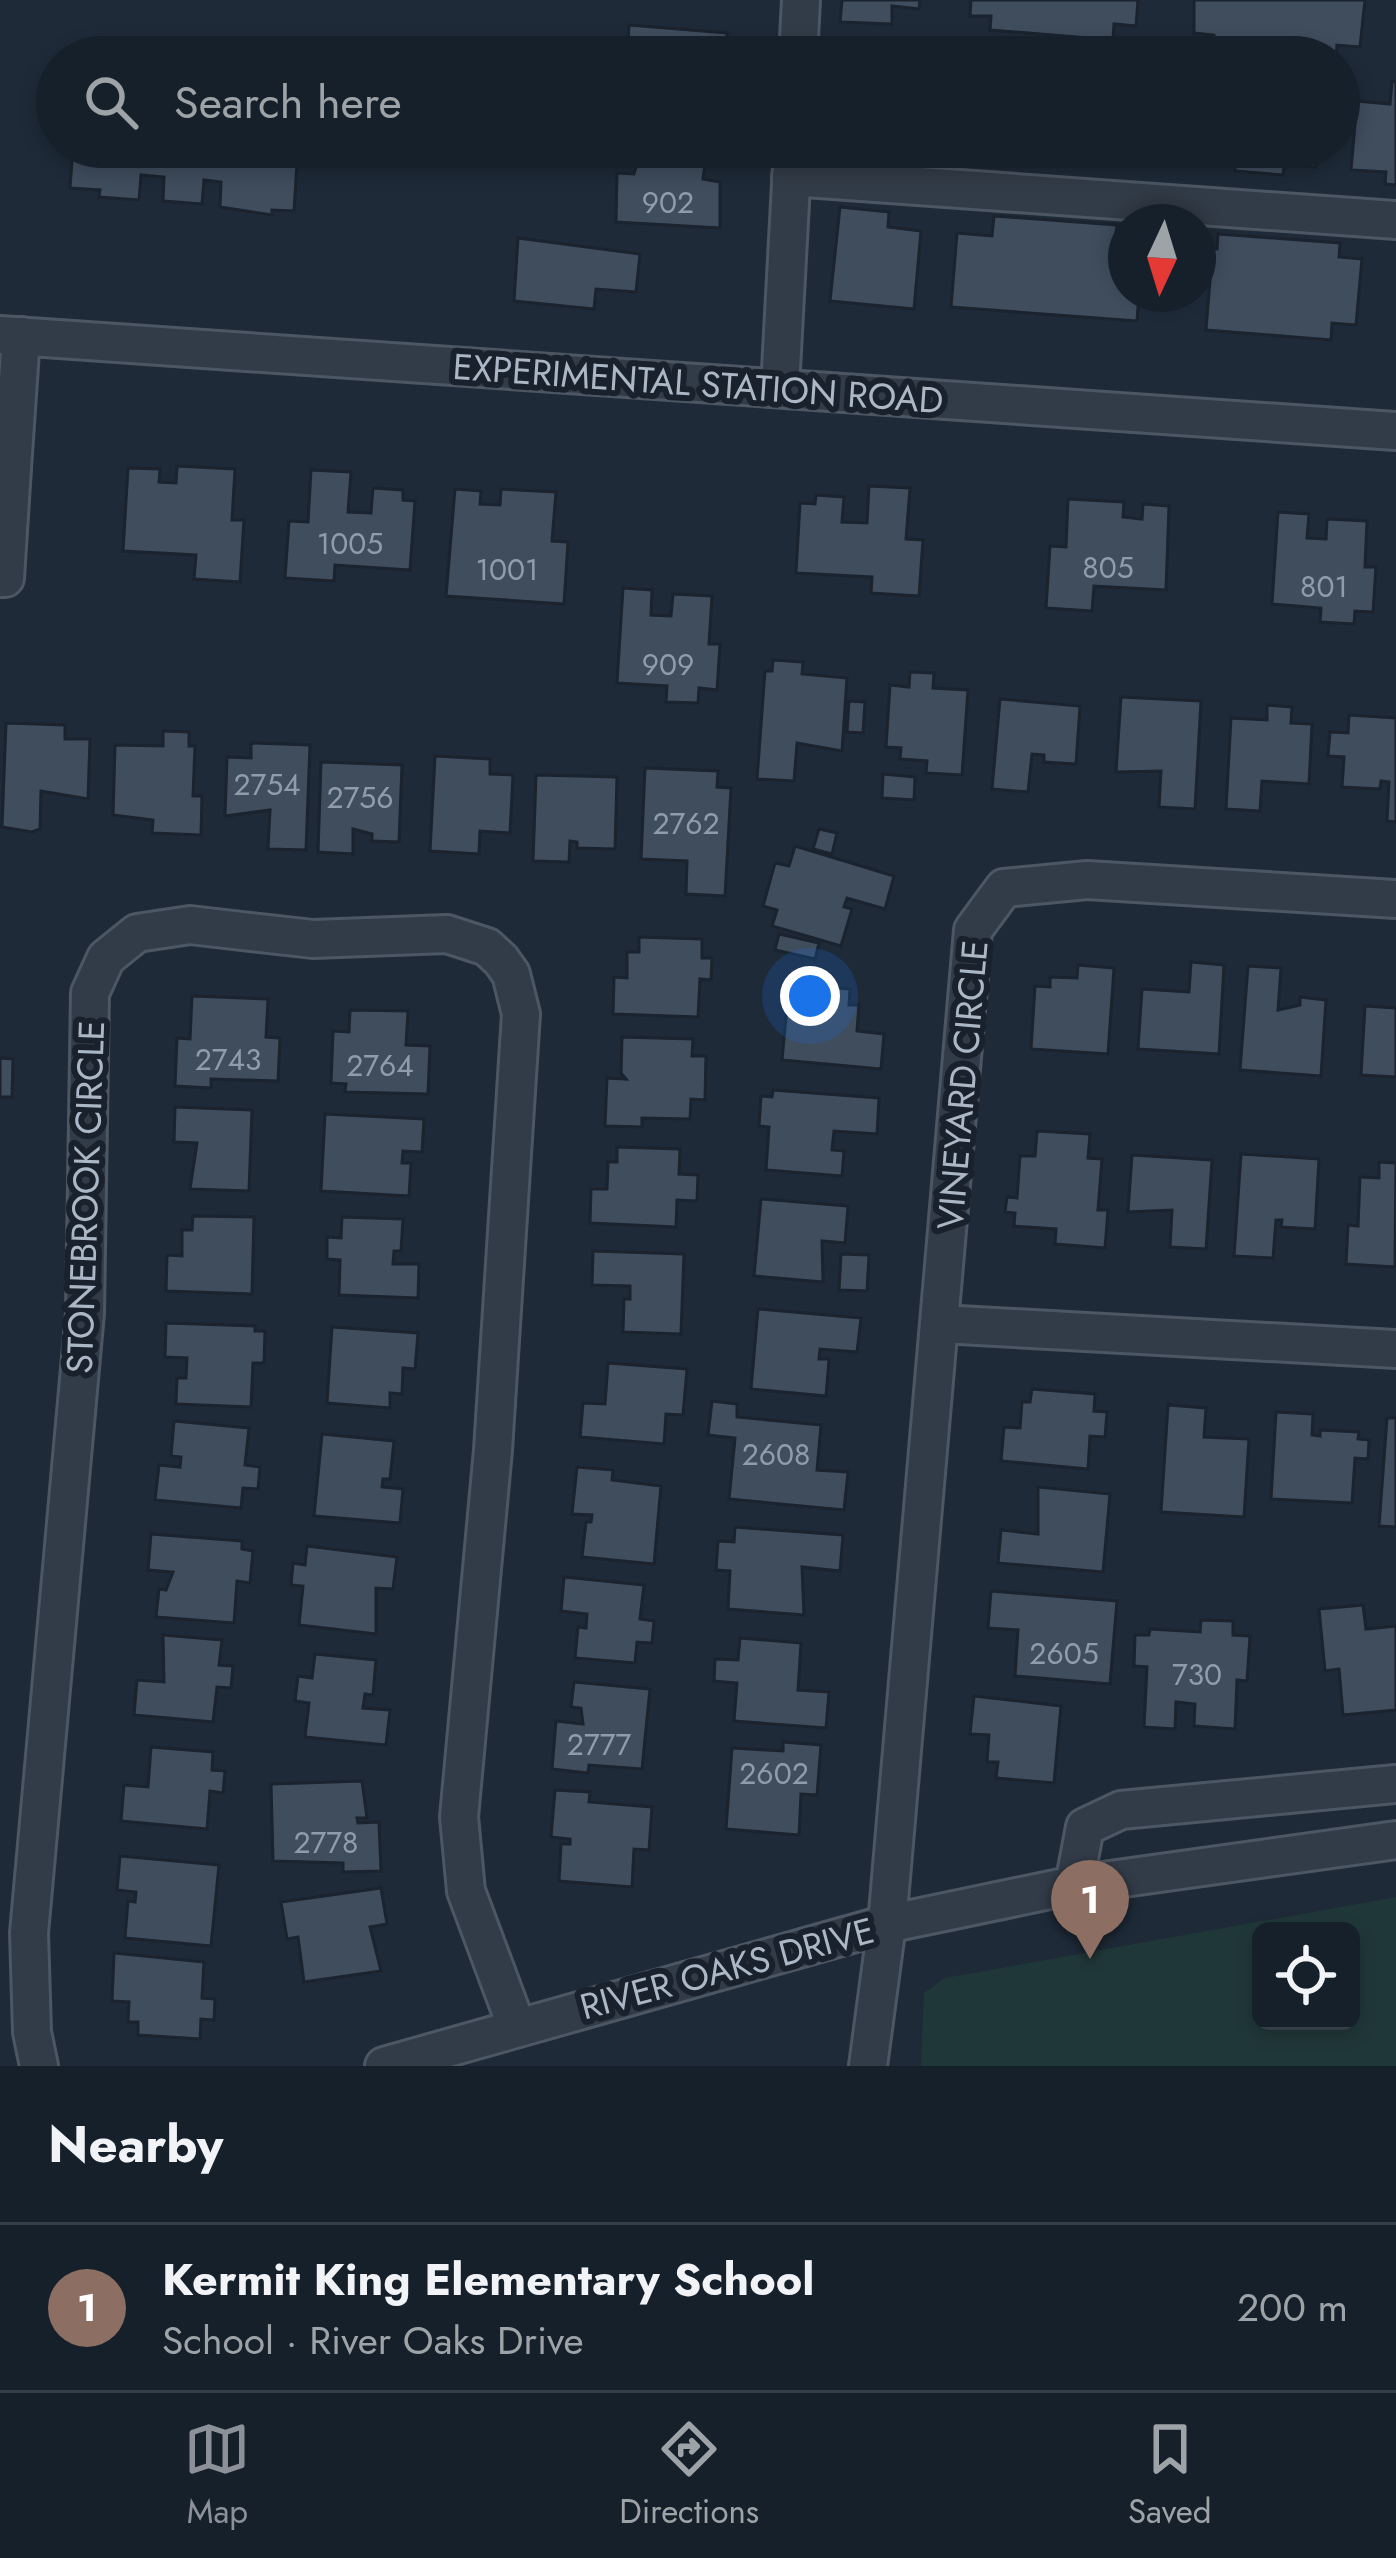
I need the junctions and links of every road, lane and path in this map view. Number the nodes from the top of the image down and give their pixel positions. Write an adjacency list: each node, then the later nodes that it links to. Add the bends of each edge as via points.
1 (801, 0): 2 (street)
2 (799, 36)
3 (792, 168): 7 (street)
4 (854, 168): 5 (street)
5 (1396, 220)
6 (11, 335): 7 (street, EXPERIMENTAL STATION ROAD); 9 (street)
7 (780, 388): 8 (street, EXPERIMENTAL STATION ROAD)
8 (1396, 431)
9 (6, 467): 10 (street)
10 (0, 578)
11 (1396, 899): 12 (street, VINEYARD CIRCLE, via 1087,880 1004,888 973,929 965,975)
12 (941, 1324): 13 (street); 17 (street, VINEYARD CIRCLE)
13 (1396, 1348)
14 (1396, 1784): 16 (street, via 1121,1810 1084,1827)
15 (1396, 1840): 16 (street, RIVER OAKS DRIVE)
16 (1074, 1885): 17 (street, RIVER OAKS DRIVE)
17 (887, 1924): 18 (street, RIVER OAKS DRIVE); 21 (street, VINEYARD CIRCLE)
18 (516, 2025): 19 (street, STONEBROOK CIRCLE, via 466,1891 459,1816 521,1014 512,974 487,947 447,934 313,939 190,925 137,933 106,958 90,993 85,1313 29,1933); 20 (street, RIVER OAKS DRIVE)
19 (40, 2066)
20 (384, 2066)
21 (868, 2066)

